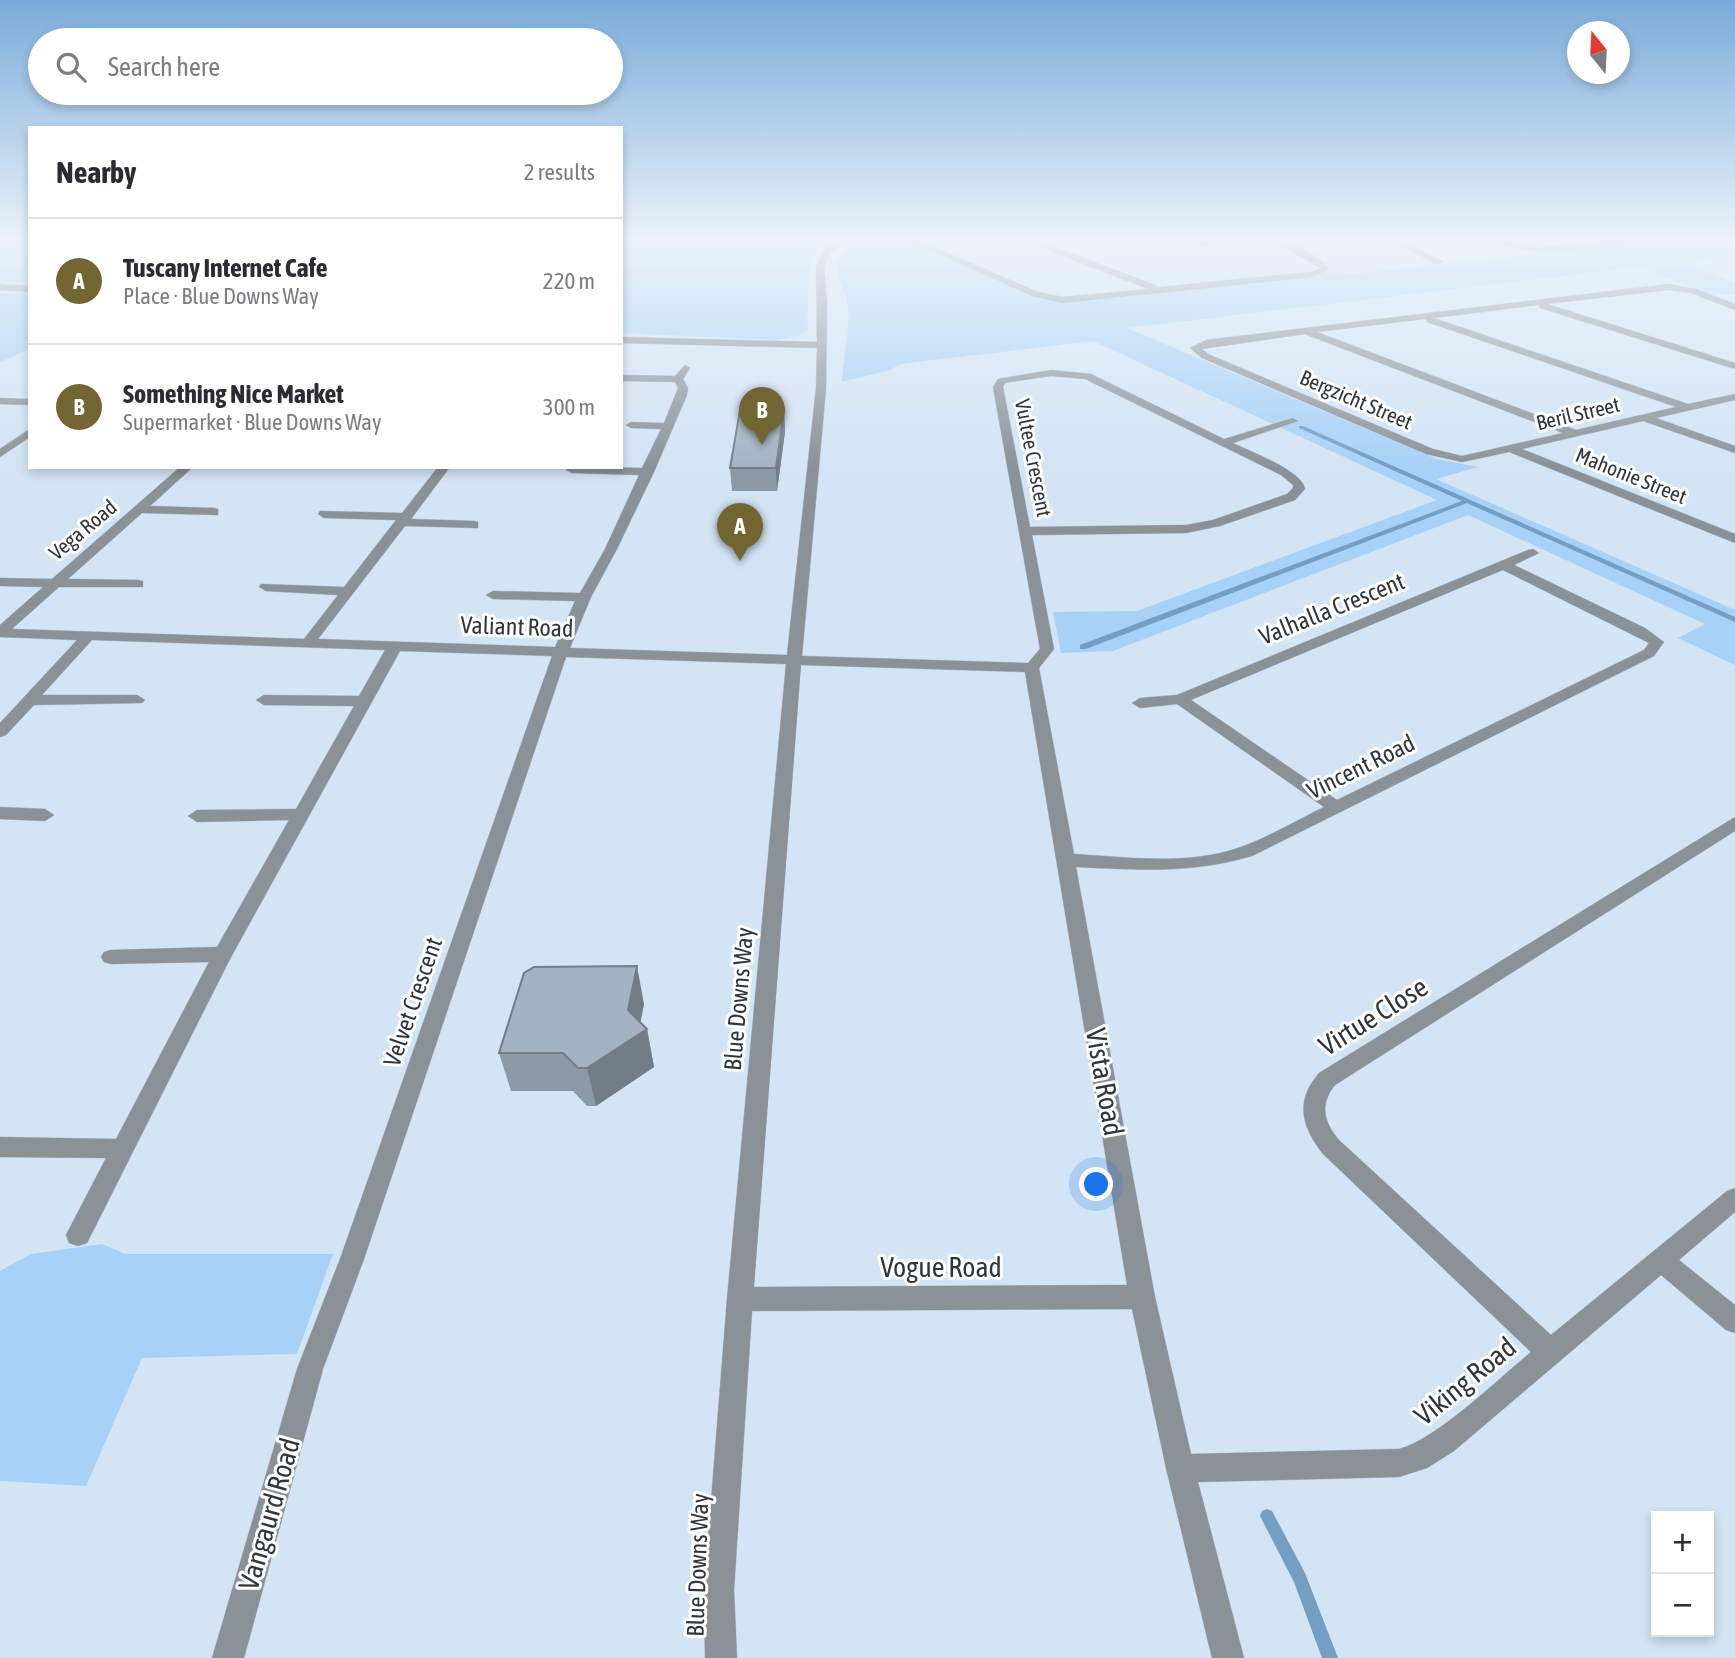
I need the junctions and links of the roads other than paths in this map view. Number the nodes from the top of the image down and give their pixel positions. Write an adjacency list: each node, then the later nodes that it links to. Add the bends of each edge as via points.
1 (824, 314): 7 (street, Blue Downs Way)
2 (1446, 314): 4 (street, Bergzicht Street)
3 (1570, 314): 8 (street)
4 (1423, 317): 5 (street, Bergzicht Street); 13 (street)
5 (1307, 332): 19 (street); 23 (street, Bergzicht Street, via 1195,348)
6 (623, 340): 7 (street)
7 (823, 345): 50 (street, Blue Downs Way)
8 (1735, 366)
9 (623, 378): 17 (street, Velvet Crescent, via 682,373 683,393)
10 (1735, 397): 13 (street, Beril Street)
11 (0, 401): 12 (street)
12 (28, 402)
13 (1688, 408): 14 (street, Beril Street)
14 (1645, 418): 19 (street, Beril Street); 22 (street)
15 (1293, 421): 20 (street)
16 (631, 425): 17 (street)
17 (668, 426): 28 (street, Velvet Crescent)
18 (28, 433): 24 (street)
19 (1577, 434): 21 (street, Beril Street)
20 (1225, 442): 34 (street, Vultee Crescent, via 1291,476 1299,489 1291,497 1186,529); 34 (street, Vultee Crescent, via 1079,374 1051,373 1002,381 998,387)
21 (1512, 449): 23 (street, Beril Street, via 1462,459); 35 (street, Mahonie Street)
22 (1735, 450)
23 (1430, 452)
24 (0, 454)
25 (185, 469): 29 (street, Vega Road)
26 (442, 469): 32 (street)
27 (572, 470): 28 (street)
28 (648, 472): 44 (street, Velvet Crescent)
29 (141, 509): 30 (street, Vega Road); 39 (street, Vega Road)
30 (214, 512)
31 (324, 514): 32 (street)
32 (404, 520): 33 (street); 42 (street)
33 (474, 525)
34 (1025, 531): 51 (street, Vultee Crescent, via 1047,649)
35 (1735, 539)
36 (1533, 553): 37 (street, Valhalla Crescent)
37 (1503, 565): 52 (street, Valhalla Crescent); 59 (street, Vincent Road, via 1657,642 1649,653)
38 (0, 582): 39 (street, Vega Road)
39 (53, 583): 40 (street, Vega Road); 45 (street, Vega Road)
40 (138, 584)
41 (266, 587): 42 (street)
42 (348, 591): 47 (street)
43 (493, 595): 44 (street)
44 (584, 597): 49 (street, Velvet Crescent)
45 (0, 633): 46 (street, Valiant Road)
46 (88, 636): 47 (street, Valiant Road); 54 (street)
47 (309, 643): 48 (street, Valiant Road)
48 (395, 646): 49 (street, Valiant Road); 56 (street)
49 (561, 651): 50 (street, Valiant Road); 77 (street, Velvet Crescent)
50 (794, 658): 51 (street, Valiant Road); 74 (street, Blue Downs Way)
51 (1032, 668): 65 (street, Vista Road)
52 (1180, 699): 57 (street, Valhalla Crescent); 59 (street)
53 (137, 700): 54 (street)
54 (29, 701): 58 (street)
55 (264, 701): 56 (street)
56 (363, 701): 61 (street)
57 (1140, 703)
58 (0, 732)
59 (1336, 807): 65 (street, Vincent Road, via 1246,852 1204,862 1169,865)
60 (0, 813): 62 (street)
61 (301, 814): 63 (street); 66 (street)
62 (45, 815)
63 (197, 816)
64 (1735, 823): 76 (street, Virtue Close, via 1327,1079 1312,1100 1315,1125 1331,1147)
65 (1066, 860): 73 (street, Vista Road)
66 (224, 954): 67 (street); 69 (street)
67 (111, 957)
68 (0, 1147): 69 (street)
69 (120, 1149): 71 (street)
70 (1735, 1198): 72 (street, Viking Road)
71 (78, 1235)
72 (1661, 1261): 75 (street); 76 (street, Viking Road)
73 (1142, 1297): 74 (street, Vogue Road); 78 (street, Vista Road)
74 (740, 1299): 80 (street, Blue Downs Way, via 719,1590)
75 (1735, 1321)
76 (1550, 1352): 78 (street, Viking Road, via 1444,1441 1417,1458 1399,1463)
77 (310, 1369): 79 (street, Vangaurd Road)
78 (1180, 1468): 81 (street, Vista Road)
79 (228, 1658)
80 (721, 1658)
81 (1228, 1658)

